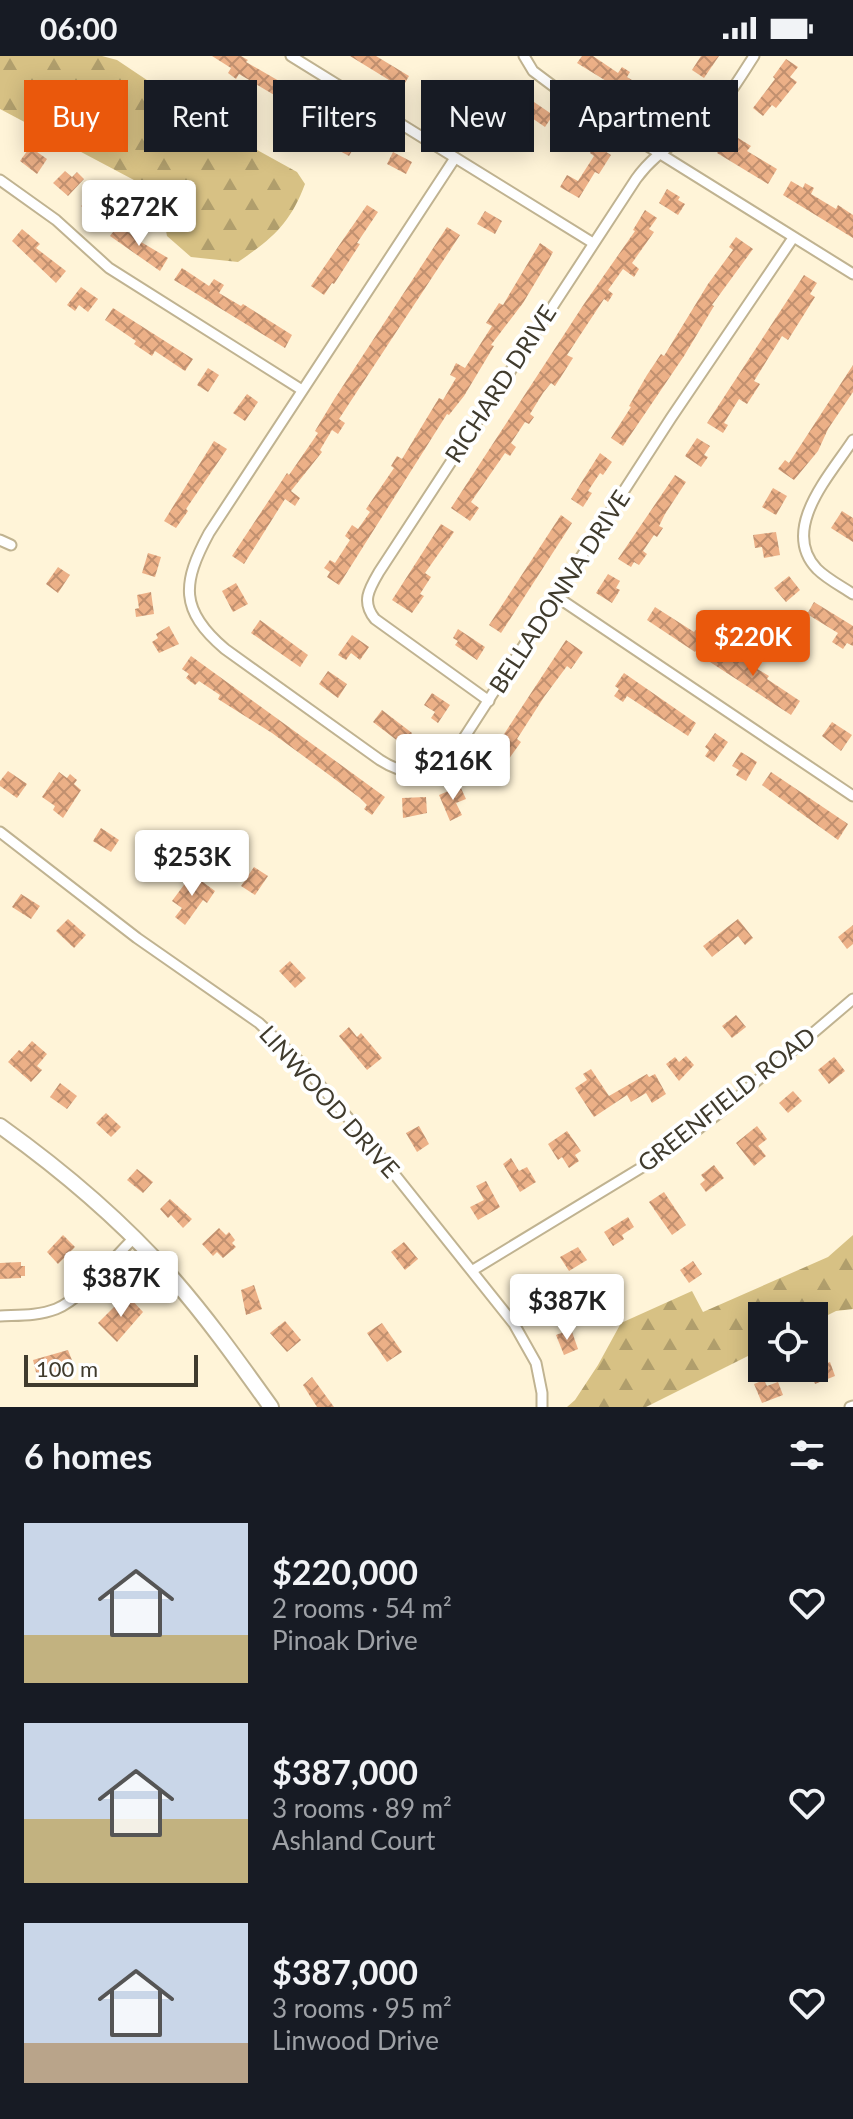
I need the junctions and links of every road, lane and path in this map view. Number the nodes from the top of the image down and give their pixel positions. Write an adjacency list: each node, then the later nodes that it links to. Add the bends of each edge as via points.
1 (291, 56): 5 (street)
2 (524, 56): 4 (street, via 540,77)
3 (754, 56): 4 (street, RICHARD DRIVE, via 719,107)
4 (658, 153): 7 (street); 8 (street, RICHARD DRIVE)
5 (455, 158): 8 (street); 10 (street, BELLADONNA DRIVE)
6 (0, 180): 10 (street, via 56,220 109,268)
7 (793, 238): 9 (street); 15 (street, BELLADONNA DRIVE)
8 (593, 243): 16 (street, RICHARD DRIVE, via 367,593 375,619)
9 (853, 274)
10 (302, 390): 16 (street, BELLADONNA DRIVE, via 199,551 188,588 195,616 225,649 380,760 406,772 435,768 450,757)
11 (853, 440): 14 (street, via 812,503 803,536 815,567)
12 (0, 540): 13 (street)
13 (11, 545)
14 (853, 594)
15 (557, 597): 16 (street, BELLADONNA DRIVE); 17 (street)
16 (489, 701)
17 (853, 796)
18 (0, 832): 22 (street, LINWOOD DRIVE, via 276,1038)
19 (853, 999): 22 (street, GREENFIELD ROAD, via 672,1149)
20 (0, 1126): 21 (street, via 75,1183)
21 (134, 1238): 23 (street, via 61,1307); 24 (street, via 196,1306)
22 (473, 1270): 25 (street, LINWOOD DRIVE, via 531,1351)
23 (0, 1316)
24 (271, 1407)
25 (542, 1407)

